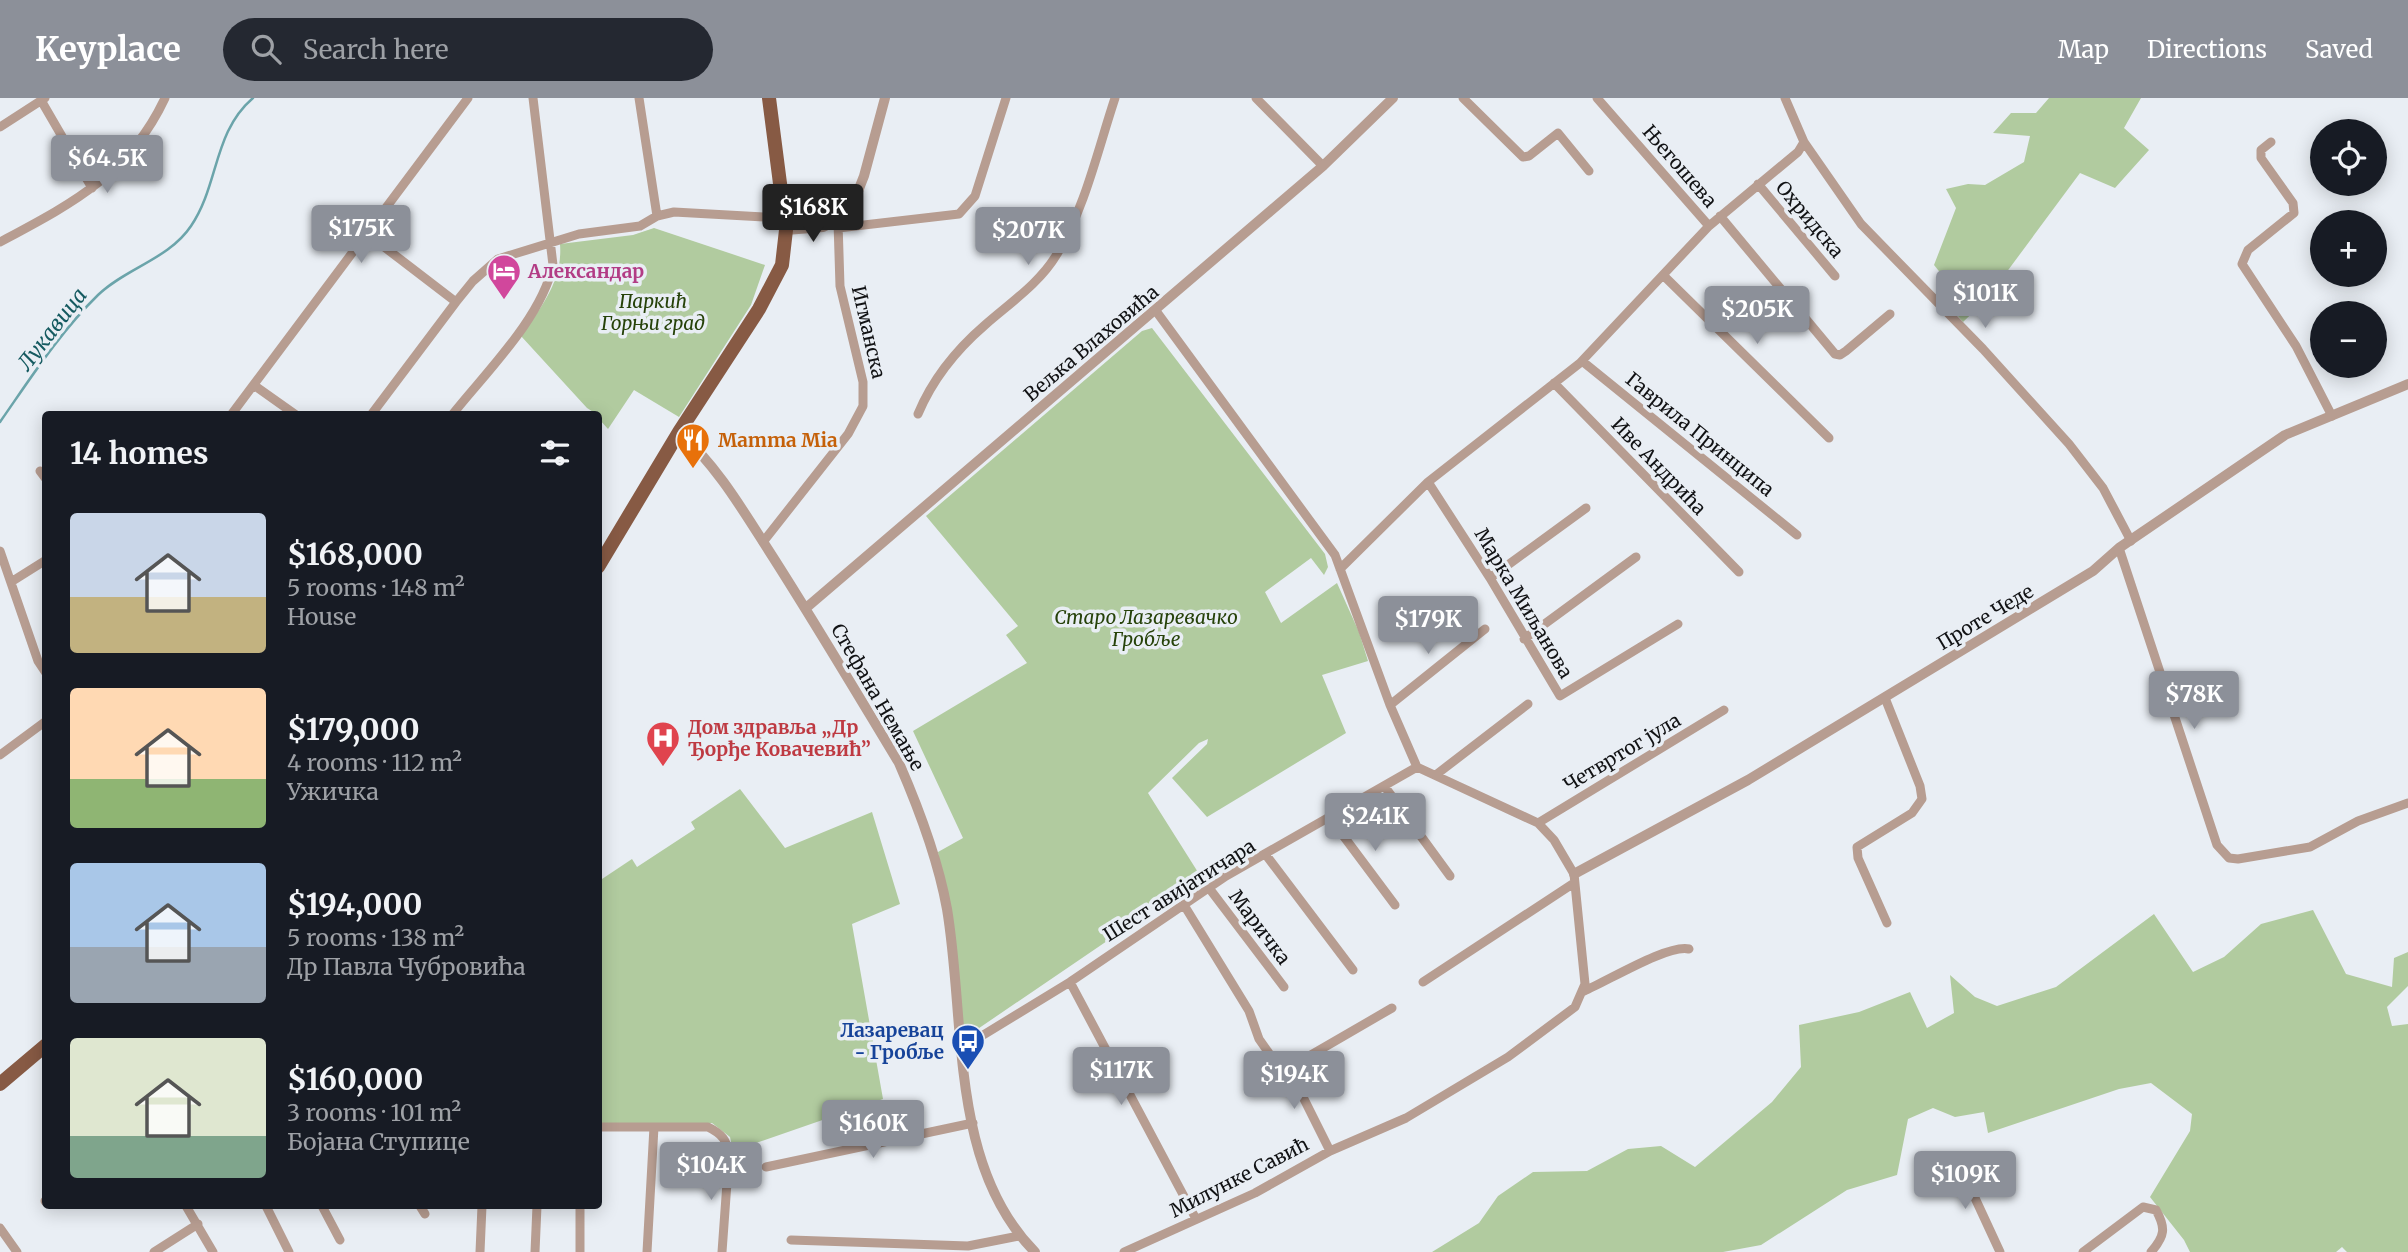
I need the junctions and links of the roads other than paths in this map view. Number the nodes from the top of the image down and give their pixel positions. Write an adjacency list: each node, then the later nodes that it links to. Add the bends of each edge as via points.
1 (165, 98): 21 (street, via 133,150)
2 (468, 98): 27 (street)
3 (533, 98): 29 (street)
4 (639, 98): 22 (street)
5 (769, 98): 24 (main road)
6 (885, 98): 25 (street, via 858,195 849,214)
7 (1006, 98): 25 (street, via 975,196 959,214)
8 (1115, 98): 43 (street, via 1057,254 1035,282 940,370)
9 (1256, 98): 18 (street)
10 (1393, 98): 18 (street, Вељка Влаховића)
11 (1463, 98): 19 (street, via 1523,157 1558,133)
12 (1597, 98): 26 (street, Његошева)
13 (1785, 98): 16 (street)
14 (43, 100): 15 (street); 21 (street)
15 (0, 127)
16 (1804, 142): 20 (street); 50 (street, via 1861,224 2069,444 2103,488)
17 (2271, 142): 44 (street, via 2261,150 2261,158 2293,203 2294,213 2248,250 2242,264 2296,346)
18 (1323, 166): 33 (street, Вељка Влаховића)
19 (1589, 171)
20 (1758, 184): 23 (street); 31 (street, Охридска)
21 (92, 188): 28 (street, via 77,201)
22 (657, 216): 24 (street, via 684,211); 29 (street, via 631,228 579,234)
23 (1720, 216): 26 (street); 34 (street, via 1835,354 1846,351)
24 (785, 224): 25 (street); 45 (main road, via 785,255 778,276)
25 (836, 224): 51 (street, Игманска, via 840,286 863,382 863,407 848,434)
26 (1709, 226): 30 (street)
27 (366, 233): 32 (street); 38 (street)
28 (0, 242)
29 (550, 244): 32 (street, via 498,259); 42 (street, via 553,265 543,297)
30 (1664, 276): 35 (street); 46 (street)
31 (1835, 276)
32 (456, 302): 41 (street)
33 (1156, 311): 57 (street, via 1335,555); 61 (street, Вељка Влаховића)
34 (1890, 314)
35 (1582, 361): 36 (street); 49 (street, Гаврила Принципа)
36 (1554, 383): 47 (street); 58 (street, Иве Андрића)
37 (2408, 384): 44 (street, Проте Чеде)
38 (255, 386): 39 (street); 40 (street)
39 (233, 411)
40 (290, 411)
41 (374, 411)
42 (455, 411)
43 (918, 414)
44 (2332, 416): 50 (street, Проте Чеде, via 2285,435)
45 (679, 432): 51 (street, Стефана Немање, via 718,471); 55 (main road)
46 (1829, 438)
47 (1428, 482): 57 (street); 59 (street, Марка Миљанова)
48 (1586, 508): 59 (street)
49 (1797, 535)
50 (2131, 541): 52 (street, Проте Чеде)
51 (763, 542): 61 (street, Стефана Немање)
52 (2119, 548): 66 (street, Проте Чеде, via 2093,571); 75 (street, via 2217,845 2224,854 2238,859 2310,847 2358,821)
53 (0, 551): 60 (street)
54 (1636, 557): 64 (street)
55 (602, 560)
56 (42, 563): 60 (street)
57 (1340, 569): 68 (street)
58 (1739, 572)
59 (1490, 578): 64 (street, Марка Миљанова)
60 (11, 582): 65 (street)
61 (806, 608): 93 (street, Стефана Немање, via 899,763 919,811 947,908)
62 (1678, 624): 64 (street, Марка Миљанова, via 1560,695)
63 (1485, 629): 68 (street)
64 (1524, 639)
65 (42, 668)
66 (1885, 698): 80 (street, Проте Чеде); 84 (street, via 1922,799 1912,813 1857,848)
67 (1528, 704): 73 (street)
68 (1390, 705): 72 (street)
69 (1724, 710): 77 (street, Четвртог јула)
70 (42, 725): 71 (street)
71 (0, 755)
72 (1418, 767): 73 (street); 74 (street, Шест авијатичара)
73 (1437, 774): 77 (street)
74 (1385, 786): 76 (street, Шест авијатичара); 79 (street)
75 (2408, 803)
76 (1330, 818): 78 (street, Шест авијатичара); 83 (street)
77 (1538, 824): 80 (street, via 1555,840)
78 (1266, 855): 81 (street, Шест авијатичара); 86 (street)
79 (1450, 876)
80 (1574, 879): 88 (street); 90 (street)
81 (1209, 888): 82 (street, Шест авијатичара); 89 (street, Маричка)
82 (1184, 905): 87 (street, Шест авијатичара); 94 (street)
83 (1395, 905)
84 (1887, 923)
85 (1689, 949): 90 (street, via 1666,952)
86 (1353, 970)
87 (1070, 982): 93 (street, Шест авијатичара); 108 (street)
88 (1423, 982)
89 (1284, 987)
90 (1584, 991): 99 (street, Милунке Савић, via 1575,1007 1484,1073 1406,1118)
91 (1392, 1008): 99 (street, via 1292,1066 1293,1077)
92 (42, 1048): 95 (main road)
93 (961, 1048): 96 (street, Стефана Немање)
94 (1273, 1059)
95 (0, 1084)
96 (973, 1123): 101 (street); 111 (street, Стефана Немање, via 986,1180)
97 (654, 1126): 98 (street); 121 (street); 122 (street, via 708,1127 726,1141 729,1155)
98 (602, 1127)
99 (1330, 1151): 108 (street, Милунке Савић, via 1255,1193)
100 (1956, 1157): 125 (street)
101 (766, 1167)
102 (188, 1209): 109 (street)
103 (268, 1209): 117 (street)
104 (324, 1209): 112 (street)
105 (482, 1209): 118 (street)
106 (537, 1209): 119 (street)
107 (580, 1209): 120 (street)
108 (1196, 1219): 124 (street, Милунке Савић)
109 (198, 1224): 115 (street); 116 (street)
110 (0, 1228): 114 (street)
111 (1019, 1236): 113 (street, via 968,1246); 123 (street, Стефана Немање)
112 (340, 1240)
113 (791, 1240)
114 (17, 1252)
115 (154, 1252)
116 (214, 1252)
117 (289, 1252)
118 (480, 1252)
119 (536, 1252)
120 (580, 1252)
121 (647, 1252)
122 (722, 1252)
123 (1035, 1252)
124 (1124, 1252)
125 (2000, 1252)
126 (2083, 1252): 127 (street, via 2143,1208 2156,1210 2164,1226 2162,1240)
127 (2151, 1252)

